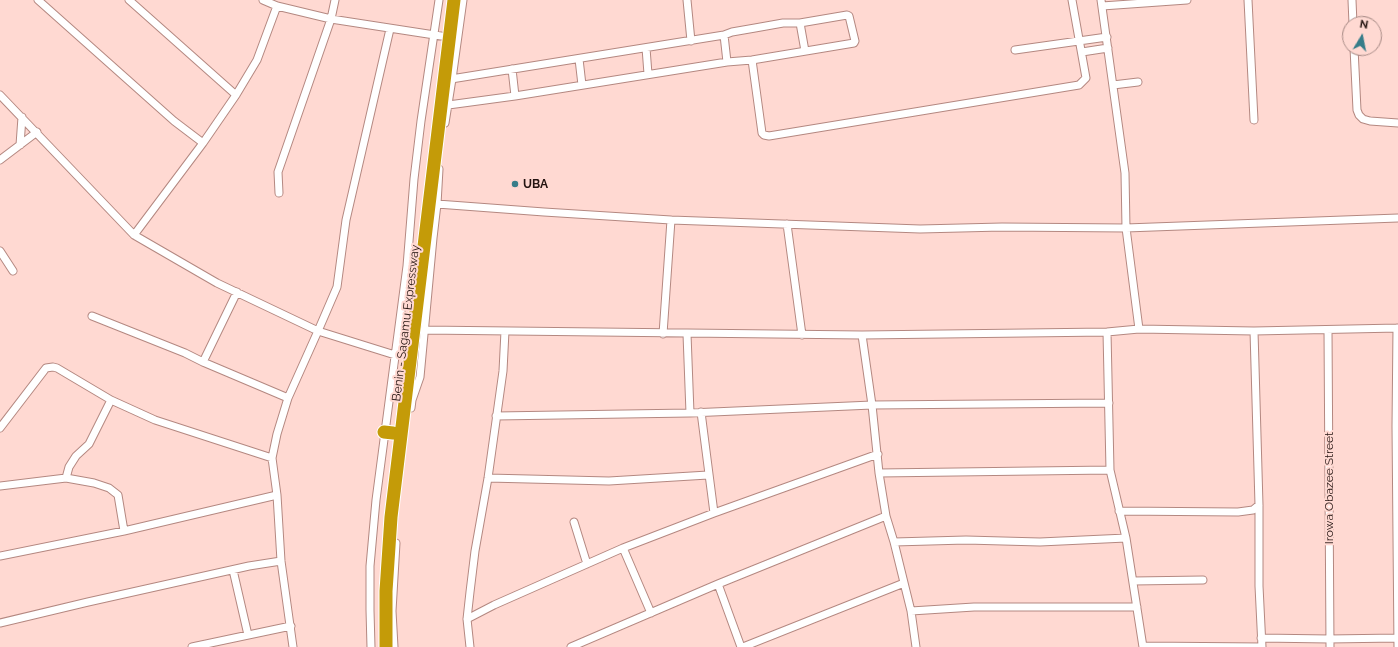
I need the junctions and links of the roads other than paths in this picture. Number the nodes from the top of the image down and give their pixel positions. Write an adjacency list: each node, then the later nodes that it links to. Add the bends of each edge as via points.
1 (38, 0): 48 (street, via 174,121)
2 (129, 0): 41 (street)
3 (263, 0): 15 (street)
4 (336, 0): 17 (street)
5 (439, 0): 21 (street)
6 (446, 0): 21 (highway, Benin - Sagamu Expressway)
7 (454, 0): 36 (highway)
8 (463, 0): 36 (street)
9 (687, 0): 23 (street)
10 (1072, 0): 24 (street)
11 (1187, 0): 14 (street)
12 (1248, 0): 45 (street)
13 (1352, 0): 16 (street)
14 (1102, 3): 22 (street)
15 (277, 6): 17 (street); 41 (street, via 257,60)
16 (1353, 16)
17 (331, 19): 19 (street); 51 (street, via 278,172)
18 (800, 23): 20 (street, via 783,23); 28 (street); 28 (street, via 847,15 855,41)
19 (390, 29): 21 (street); 66 (street, via 346,220 336,287)
20 (724, 35): 23 (street); 33 (street)
21 (438, 36): 74 (street, via 421,121); 84 (highway, Benin - Sagamu Expressway)
22 (1106, 37): 24 (street); 26 (street)
23 (691, 41): 25 (street)
24 (1080, 41): 27 (street); 29 (street)
25 (646, 48): 31 (street); 35 (street)
26 (1108, 48): 29 (street); 39 (street)
27 (1015, 50)
28 (805, 51): 32 (street)
29 (1082, 52): 32 (street, via 1086,78 1079,85 769,136 762,133)
30 (1354, 56): 46 (street, via 1356,110 1359,115 1370,121)
31 (579, 59): 34 (street); 38 (street)
32 (752, 60): 33 (street)
33 (727, 62): 35 (street)
34 (512, 70): 36 (street); 42 (street)
35 (648, 74): 38 (street)
36 (449, 80): 43 (highway)
37 (1138, 82): 39 (street)
38 (582, 85): 42 (street)
39 (1113, 85): 56 (street, via 1125,173)
40 (0, 95): 44 (street)
41 (236, 95): 48 (street)
42 (515, 96): 43 (street)
43 (445, 106): 52 (street); 125 (highway, via 391,517 386,591)
44 (22, 117): 47 (street); 49 (street)
45 (1254, 120)
46 (1398, 123)
47 (37, 132): 49 (street); 57 (street)
48 (203, 143): 57 (street)
49 (20, 145): 50 (street)
50 (0, 160)
51 (279, 193)
52 (437, 204): 54 (street); 63 (street)
53 (1398, 218): 56 (street)
54 (671, 220): 55 (street); 70 (street)
55 (787, 224): 56 (street, via 920,229); 72 (street)
56 (1126, 228): 64 (street)
57 (134, 235): 60 (street)
58 (0, 251): 59 (street)
59 (13, 270)
60 (237, 292): 66 (street); 75 (street)
61 (92, 316): 75 (street)
62 (1397, 328): 65 (street); 119 (street)
63 (424, 330): 67 (street); 126 (street, via 420,377 412,400 397,515 392,611)
64 (1139, 330): 68 (street); 69 (street)
65 (1328, 330): 68 (street); 120 (street, Irowa Obazee Street)
66 (318, 331): 74 (street); 76 (street)
67 (505, 331): 70 (street); 82 (street, via 503,371)
68 (1254, 331): 94 (street)
69 (1107, 332): 73 (street); 78 (street)
70 (663, 334): 71 (street)
71 (687, 334): 72 (street); 81 (street)
72 (802, 335): 73 (street)
73 (862, 335): 79 (street)
74 (395, 355): 84 (street)
75 (203, 362): 76 (street)
76 (288, 398): 86 (street)
77 (111, 400): 83 (street, via 57,368 49,367); 86 (street, via 155,420); 90 (street, via 89,444 76,456)
78 (1109, 403): 79 (street); 87 (street)
79 (872, 406): 80 (street); 85 (street)
80 (701, 412): 81 (street); 89 (street)
81 (690, 413): 82 (street)
82 (496, 416): 91 (street)
83 (0, 428)
84 (389, 432): 123 (street, via 376,500 370,566); 124 (highway, Benin - Sagamu Expressway, via 378,592)
85 (878, 454): 88 (street); 96 (street)
86 (272, 458): 93 (street)
87 (1110, 470): 88 (street); 95 (street)
88 (879, 473): 97 (street)
89 (708, 475): 91 (street, via 609,480); 96 (street)
90 (66, 478): 92 (street); 99 (street, via 94,483 109,488 118,495)
91 (488, 478): 114 (street, via 475,551)
92 (0, 486)
93 (277, 495): 99 (street); 104 (street)
94 (1257, 508): 95 (street, via 1214,513); 118 (street)
95 (1119, 511): 100 (street)
96 (714, 513): 102 (street)
97 (886, 516): 101 (street); 110 (street)
98 (574, 522): 105 (street)
99 (124, 531): 103 (street)
100 (1126, 538): 101 (street, via 1040,542); 108 (street)
101 (894, 542): 109 (street)
102 (623, 548): 105 (street); 113 (street)
103 (0, 556)
104 (281, 561): 106 (street); 116 (street)
105 (587, 564): 114 (street)
106 (233, 570): 115 (street); 117 (street)
107 (1203, 580): 108 (street)
108 (1133, 581): 111 (street)
109 (904, 583): 112 (street); 129 (street)
110 (718, 584): 113 (street); 129 (street)
111 (1137, 607): 112 (street, via 974,607); 131 (street)
112 (911, 611): 130 (street)
113 (651, 613): 128 (street)
114 (467, 619): 127 (street)
115 (0, 623)
116 (291, 626): 117 (street); 122 (street)
117 (248, 635): 121 (street)
118 (1261, 638): 120 (street); 132 (street)
119 (1397, 638): 120 (street); 134 (street)
120 (1329, 639): 133 (street, Irowa Obazee Street)
121 (192, 647)
122 (293, 647)
123 (371, 647)
124 (379, 647)
125 (386, 647)
126 (394, 647)
127 (470, 647)
128 (571, 647)
129 (742, 647)
130 (916, 647)
131 (1143, 647): 132 (street)
132 (1262, 647)
133 (1330, 647)
134 (1398, 647)

